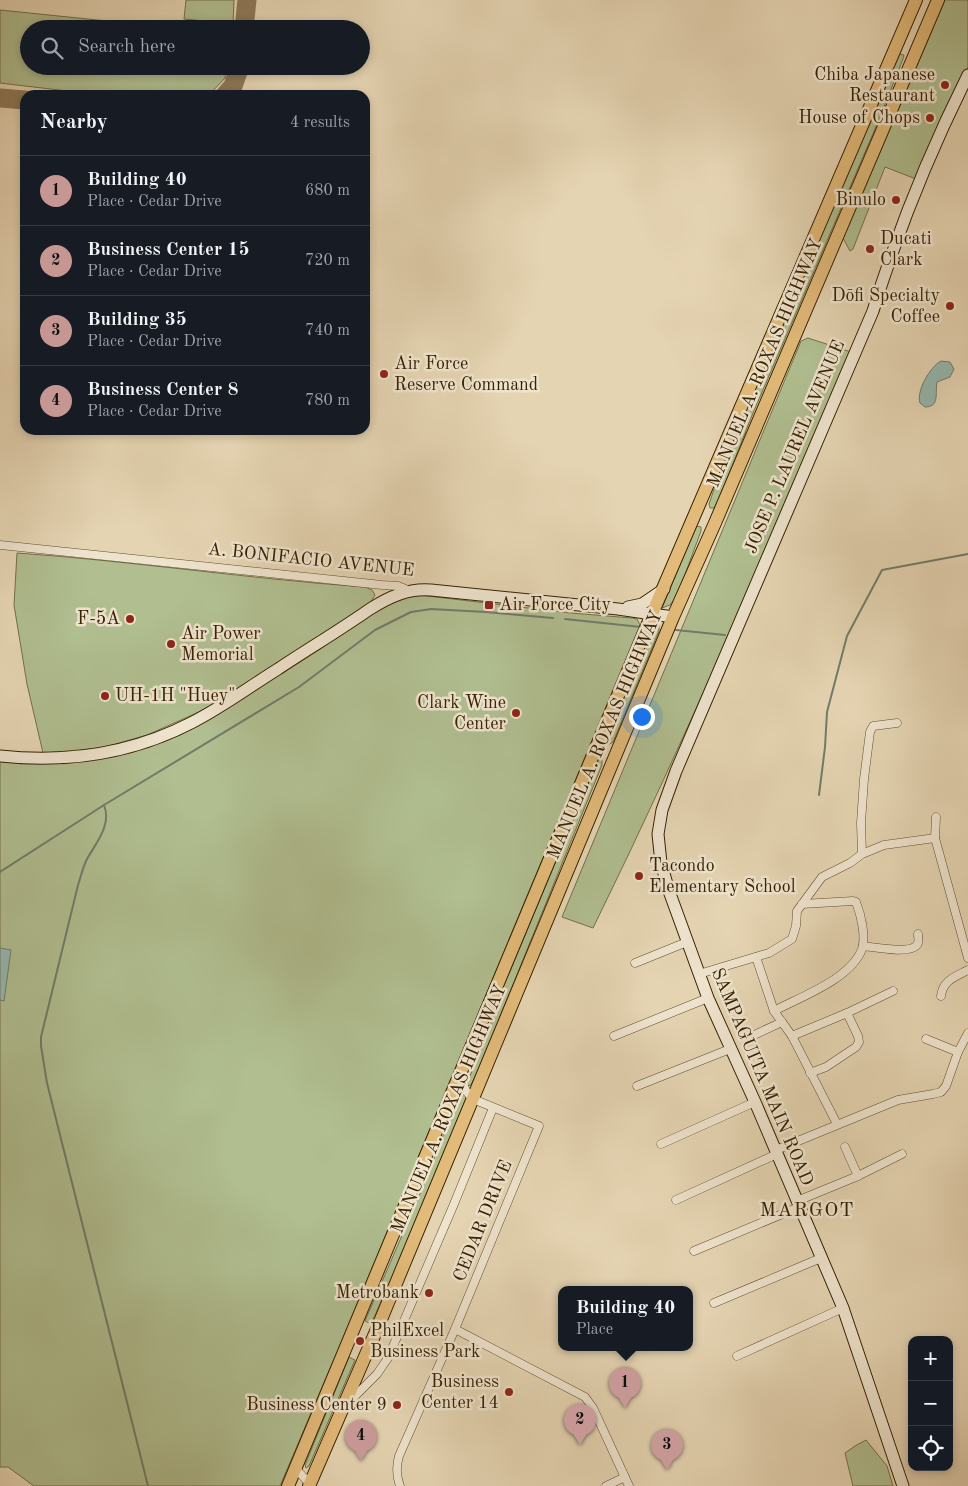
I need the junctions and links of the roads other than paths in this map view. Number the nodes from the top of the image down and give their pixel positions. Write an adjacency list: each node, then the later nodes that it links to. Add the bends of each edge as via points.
1 (916, 0): 3 (main road, MANUEL A. ROXAS HIGHWAY)
2 (938, 0): 4 (main road, MANUEL A. ROXAS HIGHWAY)
3 (898, 43): 4 (main road); 6 (main road, MANUEL A. ROXAS HIGHWAY)
4 (916, 52): 7 (main road, MANUEL A. ROXAS HIGHWAY)
5 (968, 77): 19 (street, JOSE P. LAUREL AVENUE, via 937,138 869,321 676,772 662,810)
6 (695, 515): 7 (main road); 9 (main road, MANUEL A. ROXAS HIGHWAY)
7 (715, 523): 13 (main road, MANUEL A. ROXAS HIGHWAY)
8 (0, 545): 10 (street, A. BONIFACIO AVENUE, via 398,586)
9 (664, 589): 11 (street, A. BONIFACIO AVENUE, via 642,604); 12 (main road, MANUEL A. ROXAS HIGHWAY)
10 (410, 591): 11 (street, A. BONIFACIO AVENUE, via 431,590); 16 (street, via 392,596 205,716 162,736 120,749 75,757)
11 (618, 609): 12 (street, A. BONIFACIO AVENUE)
12 (652, 614): 13 (street, A. BONIFACIO AVENUE); 15 (main road, MANUEL A. ROXAS HIGHWAY)
13 (673, 617): 17 (main road, MANUEL A. ROXAS HIGHWAY)
14 (897, 723): 21 (street, via 874,726 870,732 863,788)
15 (596, 751): 17 (main road); 45 (main road, MANUEL A. ROXAS HIGHWAY)
16 (0, 756)
17 (614, 758): 47 (main road, MANUEL A. ROXAS HIGHWAY)
18 (936, 817): 20 (street)
19 (658, 834): 24 (street, SAMPAGUITA MAIN ROAD, via 668,891)
20 (935, 838): 21 (street, via 884,846); 27 (street)
21 (862, 854): 22 (street, via 822,877)
22 (802, 904): 25 (street, via 856,902); 26 (street, via 797,911 792,938 769,953)
23 (918, 934): 25 (street, via 919,942 911,948 892,950)
24 (687, 942): 28 (street); 30 (street, SAMPAGUITA MAIN ROAD)
25 (863, 946): 34 (street, via 846,971)
26 (756, 957): 30 (street); 34 (street)
27 (968, 958)
28 (635, 963)
29 (968, 970): 32 (street, via 945,983)
30 (699, 974): 33 (street, SAMPAGUITA MAIN ROAD)
31 (893, 991): 35 (street)
32 (941, 996)
33 (708, 998): 38 (street); 42 (street, SAMPAGUITA MAIN ROAD)
34 (774, 1010): 36 (street)
35 (847, 1013): 40 (street); 44 (street, via 858,1036 856,1047 826,1067)
36 (782, 1022): 39 (street); 40 (street)
37 (968, 1033): 43 (street)
38 (614, 1036)
39 (752, 1036)
40 (792, 1036): 44 (street)
41 (926, 1040): 43 (street)
42 (730, 1049): 46 (street); 48 (street, SAMPAGUITA MAIN ROAD)
43 (958, 1052): 50 (street, via 946,1086 940,1092 898,1100)
44 (810, 1073): 50 (street)
45 (460, 1076): 47 (street); 65 (main road, MANUEL A. ROXAS HIGHWAY)
46 (637, 1086)
47 (473, 1099): 49 (street); 64 (main road, MANUEL A. ROXAS HIGHWAY)
48 (755, 1102): 51 (street); 53 (street, SAMPAGUITA MAIN ROAD)
49 (493, 1108): 62 (street, CEDAR DRIVE, via 539,1126); 64 (street, via 388,1358 377,1374)
50 (837, 1124): 53 (street)
51 (661, 1144)
52 (844, 1147): 55 (street)
53 (776, 1152): 56 (street); 57 (street, SAMPAGUITA MAIN ROAD)
54 (902, 1154): 55 (street)
55 (858, 1176): 57 (street)
56 (676, 1200)
57 (798, 1204): 58 (street); 59 (street, SAMPAGUITA MAIN ROAD)
58 (694, 1251)
59 (821, 1258): 60 (street); 61 (street, SAMPAGUITA MAIN ROAD)
60 (714, 1302)
61 (843, 1308): 63 (street); 72 (street, SAMPAGUITA MAIN ROAD)
62 (455, 1328): 66 (street, via 585,1397); 69 (street, CEDAR DRIVE, via 399,1456 396,1477)
63 (737, 1356)
64 (342, 1409): 67 (main road, MANUEL A. ROXAS HIGHWAY)
65 (296, 1468): 67 (street); 68 (main road, MANUEL A. ROXAS HIGHWAY)
66 (625, 1477): 70 (street); 71 (street)
67 (310, 1485)
68 (288, 1486)
69 (400, 1486)
70 (606, 1486)
71 (629, 1486)
72 (903, 1486)

